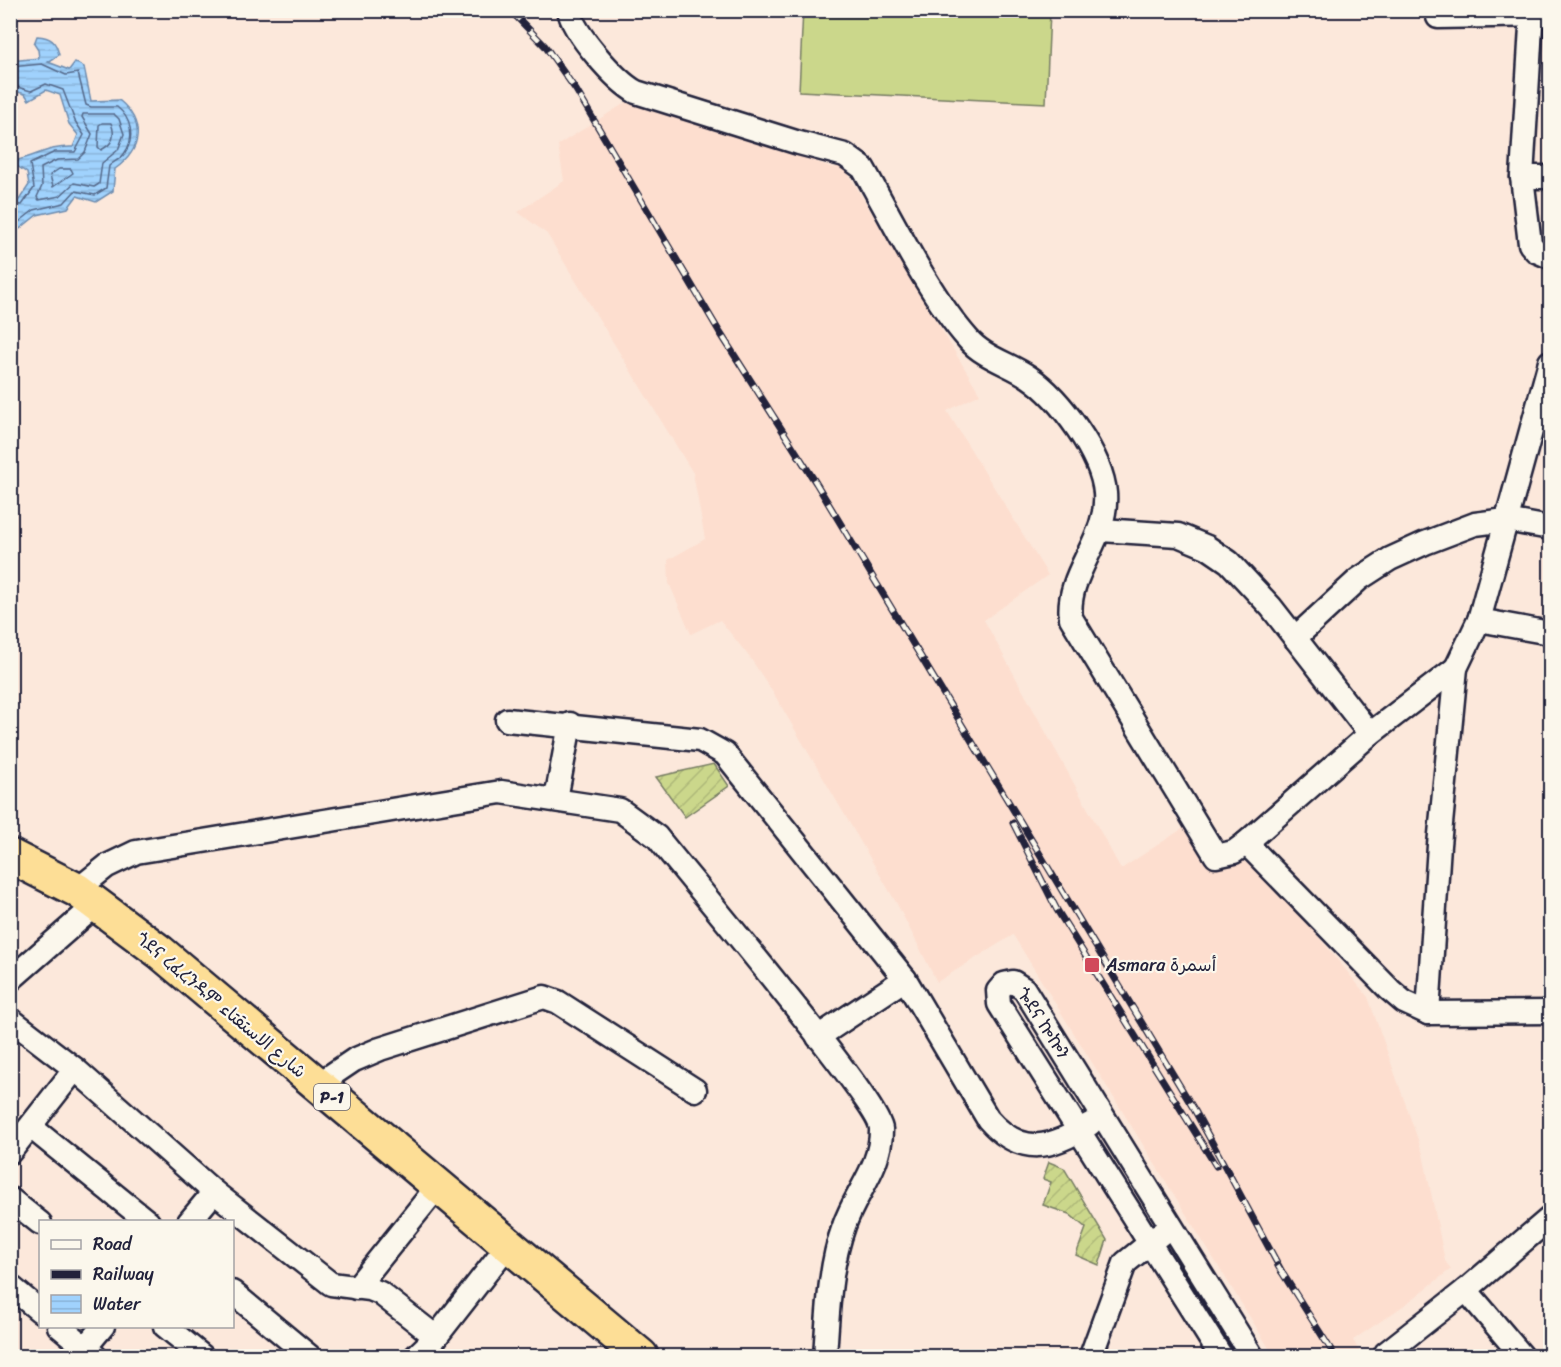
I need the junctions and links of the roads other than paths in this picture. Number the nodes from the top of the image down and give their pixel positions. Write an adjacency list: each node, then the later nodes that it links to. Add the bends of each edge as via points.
1 (569, 10): 10 (street, via 576,28 617,77 636,92 845,155 863,168 932,288 968,339 1031,378 1079,431 1096,462 1105,492)
2 (1538, 13): 3 (street); 4 (street)
3 (1438, 17)
4 (1522, 177): 5 (street); 6 (street, via 1530,244)
5 (1551, 177)
6 (1551, 257)
7 (1551, 362): 8 (street)
8 (1506, 520): 9 (street); 11 (street); 13 (street, via 1475,524 1390,559 1359,579)
9 (1551, 528)
10 (1101, 530): 13 (street, via 1178,535 1207,547 1230,562); 19 (street, via 1072,593 1071,618 1216,856 1234,852)
11 (1479, 620): 12 (street); 14 (street)
12 (1551, 633)
13 (1295, 638): 17 (street)
14 (1456, 668): 17 (street); 25 (street)
15 (507, 720): 16 (street)
16 (570, 724): 18 (street); 22 (street, via 700,740 725,754)
17 (1371, 734): 19 (street)
18 (556, 799): 21 (street, via 501,792 136,852 107,866); 27 (street, via 620,810 657,837)
19 (1246, 843): 25 (street, via 1390,990 1404,1002)
20 (10, 856): 21 (highway, ጎደና ረፈረንዱም شارع الاستقتاء / P-1)
21 (87, 897): 23 (street); 29 (highway, ጎደና ረፈረንዱም شارع الاستقتاء / P-1, via 160,952)
22 (905, 979): 27 (street); 33 (street, via 999,1132 1028,1145 1042,1146)
23 (10, 980)
24 (1551, 1012): 25 (street)
25 (1428, 1013)
26 (10, 1019): 28 (street)
27 (818, 1037): 59 (street, via 870,1106 881,1128 876,1162 843,1226 830,1286)
28 (75, 1069): 32 (street); 36 (street)
29 (317, 1085): 30 (street, via 354,1060 380,1049 544,997 558,1002); 35 (highway, ጎደና ረፈረንዱም شارع الاستقتاء / P-1)
30 (695, 1090)
31 (1102, 1117): 33 (street); 33 (street, ጐደና ኰኰን, via 1024,989 1017,983 1004,984 997,996 999,1005); 42 (street, ጐደና ኰኰን)
32 (31, 1127): 34 (street); 39 (street)
33 (1079, 1131): 43 (street, ጐደና ኰኰን)
34 (10, 1152)
35 (438, 1186): 44 (highway, ጎደና ረፈረንዱም شارع الاستقتاء / P-1); 46 (street)
36 (214, 1191): 40 (street); 46 (street, via 331,1284)
37 (10, 1198): 41 (street)
38 (1551, 1218): 47 (street)
39 (147, 1220)
40 (190, 1220)
41 (39, 1222)
42 (1170, 1227): 43 (street); 62 (street, ጐደና ኰኰን)
43 (1149, 1242): 60 (street, via 1125,1263); 61 (street, ጐደና ኰኰን)
44 (508, 1245): 53 (street); 58 (highway, ጎደና ረፈረንዱም شارع الاستقتاء / P-1)
45 (10, 1286): 49 (street)
46 (356, 1288): 53 (street, via 380,1293)
47 (1466, 1290): 54 (street); 63 (street)
48 (234, 1294): 57 (street)
49 (39, 1310)
50 (61, 1328): 55 (street)
51 (102, 1328): 55 (street)
52 (167, 1328): 56 (street)
53 (429, 1349)
54 (1386, 1353)
55 (86, 1354)
56 (202, 1356)
57 (309, 1356)
58 (641, 1356)
59 (825, 1356)
60 (1092, 1356)
61 (1221, 1356)
62 (1252, 1356)
63 (1522, 1356)

